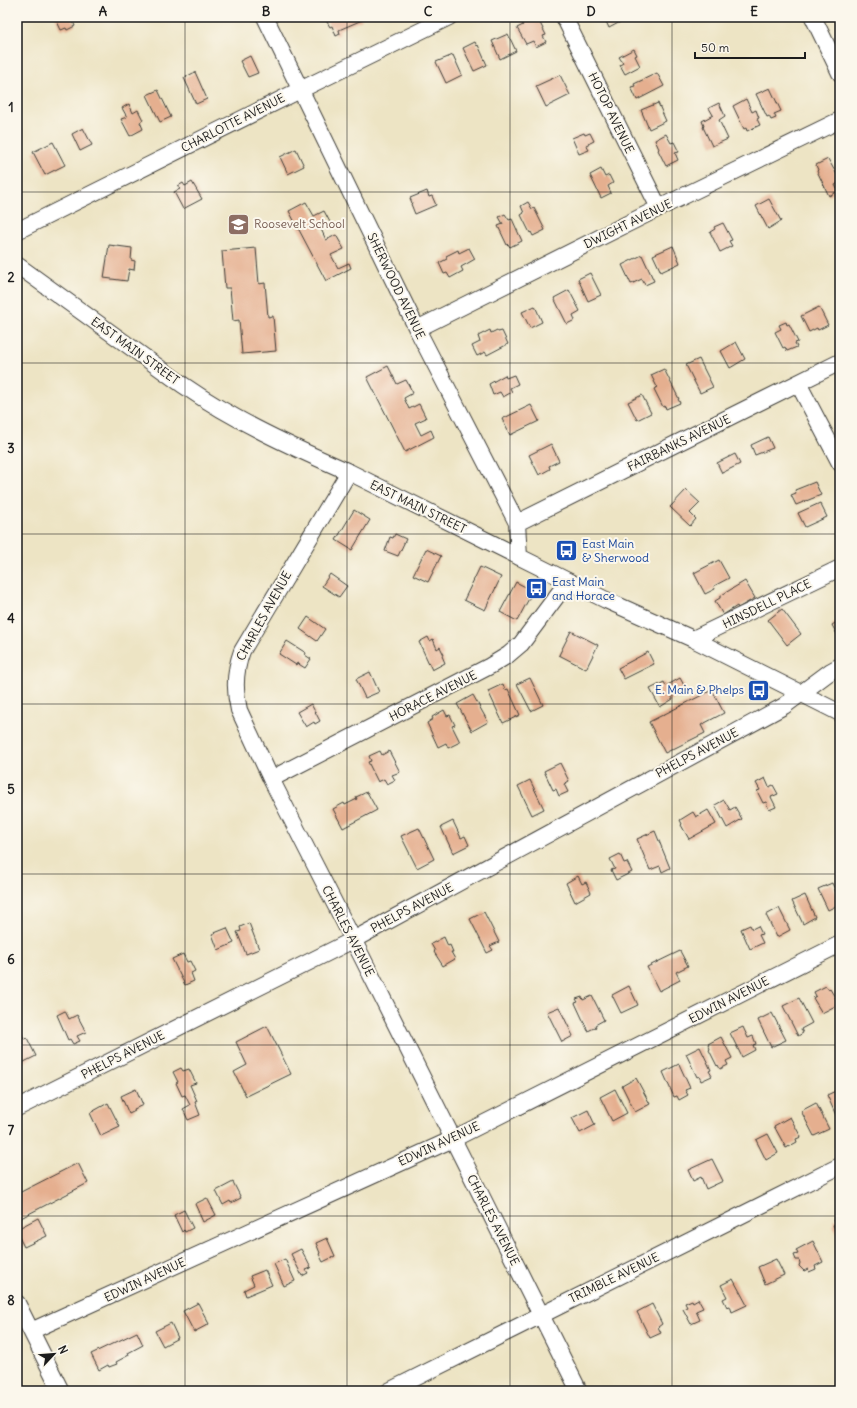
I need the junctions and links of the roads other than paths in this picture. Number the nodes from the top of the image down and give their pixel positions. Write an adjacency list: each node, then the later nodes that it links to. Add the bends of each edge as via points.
1 (264, 17): 6 (street, SHERWOOD AVENUE)
2 (449, 17): 6 (street, CHARLOTTE AVENUE)
3 (564, 17): 8 (street, HOTOP AVENUE)
4 (813, 17): 5 (street)
5 (840, 73)
6 (300, 90): 9 (street, CHARLOTTE AVENUE); 11 (street, SHERWOOD AVENUE)
7 (840, 120): 8 (street, DWIGHT AVENUE)
8 (659, 208): 11 (street, DWIGHT AVENUE)
9 (17, 231)
10 (17, 265): 15 (street, EAST MAIN STREET, via 210,404)
11 (417, 329): 16 (street, SHERWOOD AVENUE)
12 (840, 362): 13 (street, FAIRBANKS AVENUE)
13 (798, 383): 14 (street); 16 (street, FAIRBANKS AVENUE)
14 (840, 463)
15 (349, 472): 17 (street, EAST MAIN STREET); 24 (street, CHARLES AVENUE, via 242,651 237,665 238,710)
16 (517, 523): 17 (street, SHERWOOD AVENUE)
17 (519, 557): 19 (street, EAST MAIN STREET)
18 (840, 568): 20 (street, HINSDELL PLACE)
19 (568, 581): 20 (street, EAST MAIN STREET); 24 (street, HORACE AVENUE, via 520,644 508,655)
20 (694, 640): 22 (street, EAST MAIN STREET)
21 (840, 666): 22 (street, PHELPS AVENUE)
22 (800, 694): 23 (street, EAST MAIN STREET); 25 (street, PHELPS AVENUE, via 784,706)
23 (840, 713)
24 (271, 779): 25 (street, CHARLES AVENUE)
25 (353, 940): 27 (street, PHELPS AVENUE); 28 (street, CHARLES AVENUE)
26 (840, 944): 28 (street, EDWIN AVENUE)
27 (17, 1108)
28 (453, 1139): 31 (street, CHARLES AVENUE); 32 (street, EDWIN AVENUE)
29 (840, 1166): 31 (street, TRIMBLE AVENUE)
30 (17, 1303): 32 (street)
31 (540, 1314): 34 (street, TRIMBLE AVENUE); 35 (street, CHARLES AVENUE)
32 (31, 1331): 33 (street)
33 (61, 1391)
34 (389, 1391)
35 (579, 1391)

